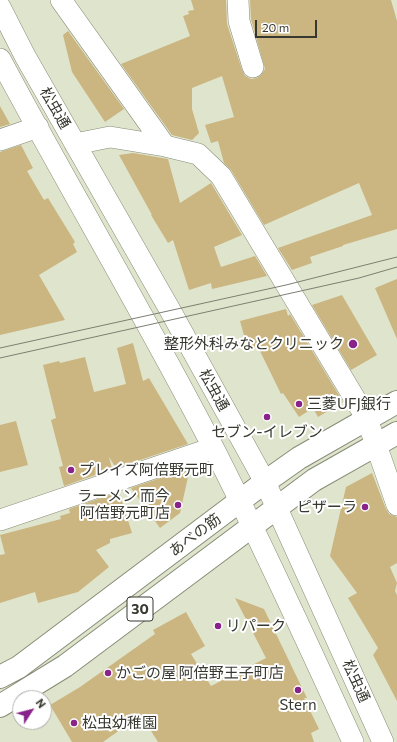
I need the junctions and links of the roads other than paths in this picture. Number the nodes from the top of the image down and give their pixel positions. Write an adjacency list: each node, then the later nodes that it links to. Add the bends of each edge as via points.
1 (61, 0): 9 (street)
2 (238, 0): 5 (street, via 239,21)
3 (0, 8): 8 (street, 松虫通)
4 (0, 59): 6 (street, 松虫通)
5 (252, 67)
6 (38, 127): 7 (street); 14 (street, 松虫通)
7 (0, 140)
8 (76, 144): 9 (street, via 110,137); 15 (street, 松虫通)
9 (165, 146): 11 (street, via 198,154 221,176)
10 (397, 402): 11 (main road, あべの筋 / 30)
11 (367, 418): 13 (street); 15 (main road, あべの筋 / 30)
12 (397, 433): 13 (main road, あべの筋 / 30)
13 (376, 445): 17 (street); 18 (main road, あべの筋 / 30, via 314,480)
14 (213, 448): 16 (street, 松虫通); 19 (street)
15 (264, 482): 16 (main road, あべの筋 / 30); 18 (street, 松虫通)
16 (240, 501): 20 (street, 松虫通); 21 (main road, あべの筋 / 30, via 19,667)
17 (397, 505)
18 (277, 508): 20 (main road, あべの筋 / 30); 25 (street, 松虫通)
19 (0, 520)
20 (252, 525): 22 (main road, あべの筋 / 30, via 65,666); 24 (street, 松虫通)
21 (0, 677)
22 (0, 706)
23 (397, 735): 25 (street)
24 (354, 742)
25 (384, 742)

